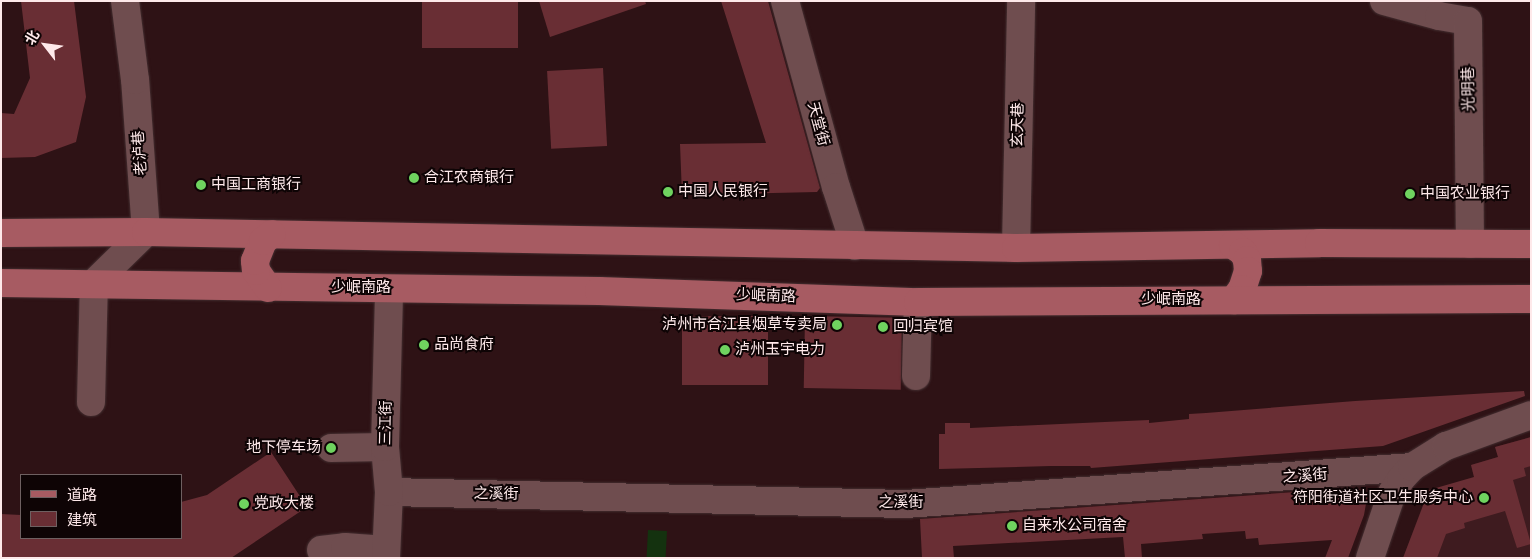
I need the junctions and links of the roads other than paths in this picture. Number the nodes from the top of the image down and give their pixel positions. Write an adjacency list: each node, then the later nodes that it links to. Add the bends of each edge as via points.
1 (125, 1): 5 (street, 老泸巷, via 135,80)
2 (785, 1): 11 (street, 天堂街)
3 (1021, 1): 12 (street, 玄天巷)
4 (1384, 1): 8 (street, 光明巷, via 1468,21)
5 (146, 232): 6 (main road); 7 (main road); 14 (street)
6 (1, 233)
7 (272, 234): 11 (main road); 15 (main road, via 263,241 255,261 256,271)
8 (1470, 244): 9 (main road); 10 (main road)
9 (1531, 244)
10 (1233, 245): 12 (main road); 18 (main road, via 1247,260 1248,271)
11 (855, 246): 12 (main road)
12 (1016, 248)
13 (1, 282): 14 (main road, 少岷南路)
14 (94, 283): 15 (main road, 少岷南路); 21 (street)
15 (268, 288): 16 (main road, 少岷南路)
16 (389, 289): 19 (main road, 少岷南路, via 599,291); 23 (street, 三江街)
17 (1531, 299): 18 (main road, 少岷南路)
18 (1234, 300): 19 (main road, 少岷南路)
19 (918, 302): 20 (street)
20 (916, 376)
21 (91, 402)
22 (1531, 416): 25 (street, 之溪街, via 1446,446)
23 (385, 447): 24 (street); 26 (street, 三江街)
24 (331, 448)
25 (1412, 467): 26 (street, 之溪街, via 906,504); 29 (street, 之溪街, via 1392,493)
26 (388, 492): 28 (street, 三江街)
27 (321, 550): 28 (street, via 345,547)
28 (386, 554)
29 (1370, 558)

